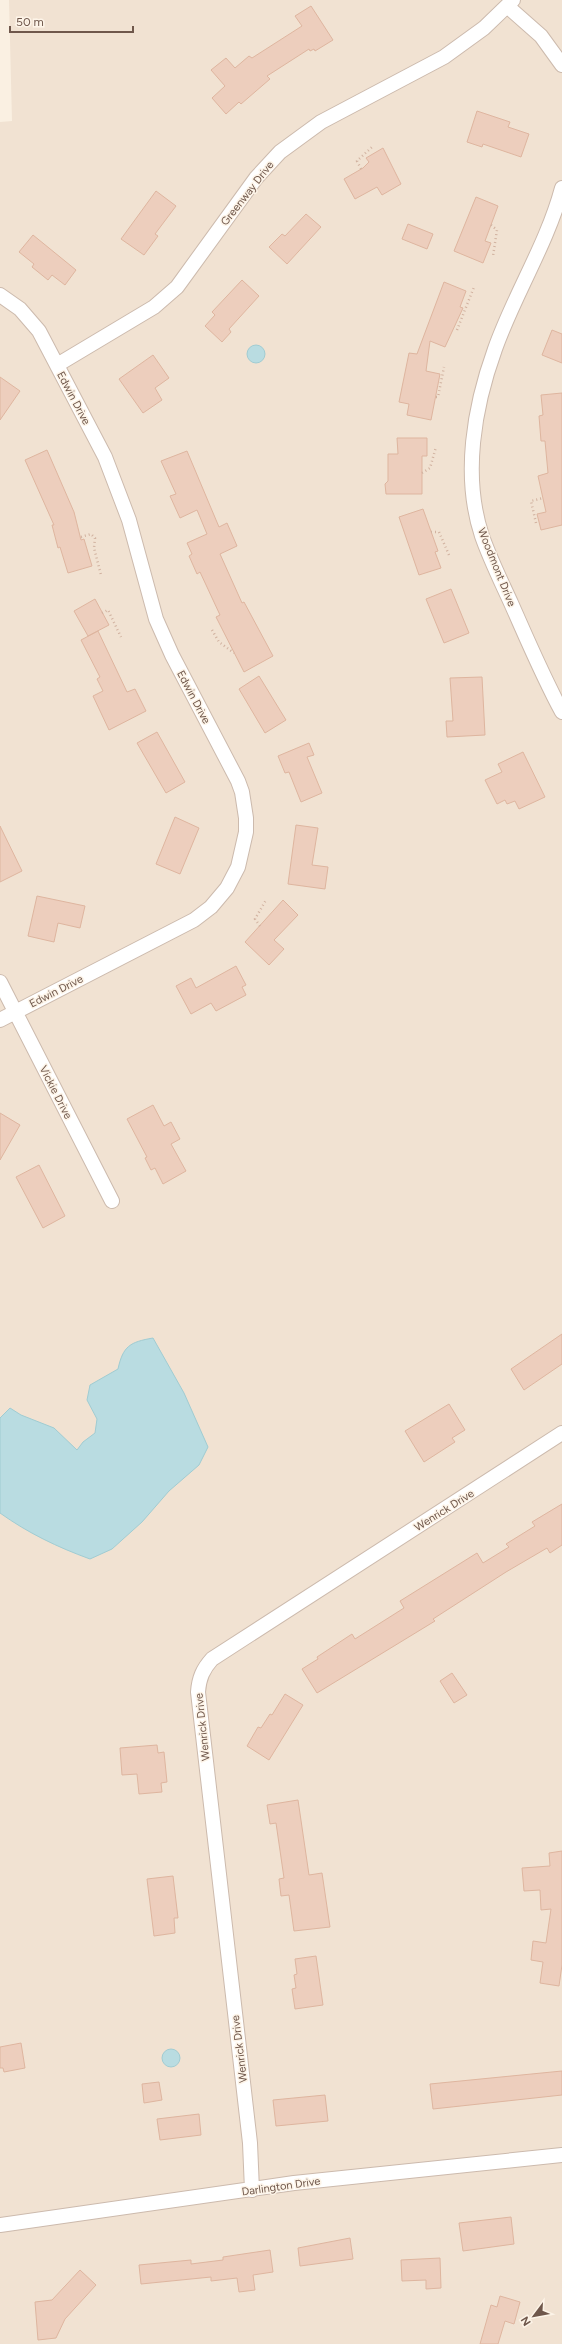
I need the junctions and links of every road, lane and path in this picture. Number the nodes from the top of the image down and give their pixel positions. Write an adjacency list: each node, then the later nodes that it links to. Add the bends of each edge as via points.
1 (510, 3): 2 (street, via 541,36); 11 (street, Greenway Drive, via 484,28 444,57 321,122 280,152 256,178 177,287 154,307)
2 (562, 65)
3 (372, 147): 4 (path, via 357,161)
4 (362, 169)
5 (562, 188): 26 (street, Woodmont Drive, via 485,378 474,435 472,476 482,536)
6 (490, 225): 7 (path, via 497,230)
7 (494, 256)
8 (474, 287): 10 (path)
9 (0, 295): 11 (street, Edwin Drive, via 31,320)
10 (456, 330)
11 (57, 365): 30 (street, Edwin Drive, via 118,488 153,608 172,655 238,781 245,806 246,832 238,867 227,888 211,907 194,920)
12 (444, 366): 13 (path, via 438,397)
13 (436, 396)
14 (436, 447): 15 (path, via 430,468)
15 (422, 473)
16 (543, 498): 17 (path, via 531,501)
17 (536, 523)
18 (431, 532): 20 (path, via 439,532)
19 (81, 537): 21 (path, via 91,534 95,538 94,548)
20 (450, 555)
21 (101, 575)
22 (102, 613): 24 (path, via 108,610)
23 (212, 630): 25 (path, via 219,642)
24 (122, 636)
25 (234, 653)
26 (562, 712)
27 (266, 900): 28 (path, via 255,919)
28 (260, 926)
29 (0, 982): 30 (street, Vickie Drive)
30 (16, 1012): 31 (street, Edwin Drive); 32 (street, Vickie Drive)
31 (0, 1020)
32 (112, 1201)
33 (562, 1433): 35 (street, Wenrick Drive, via 212,1659 204,1668 199,1680 198,1692 250,2143)
34 (562, 2155): 35 (street, Darlington Drive)
35 (252, 2190): 36 (street, Darlington Drive)
36 (0, 2225)

